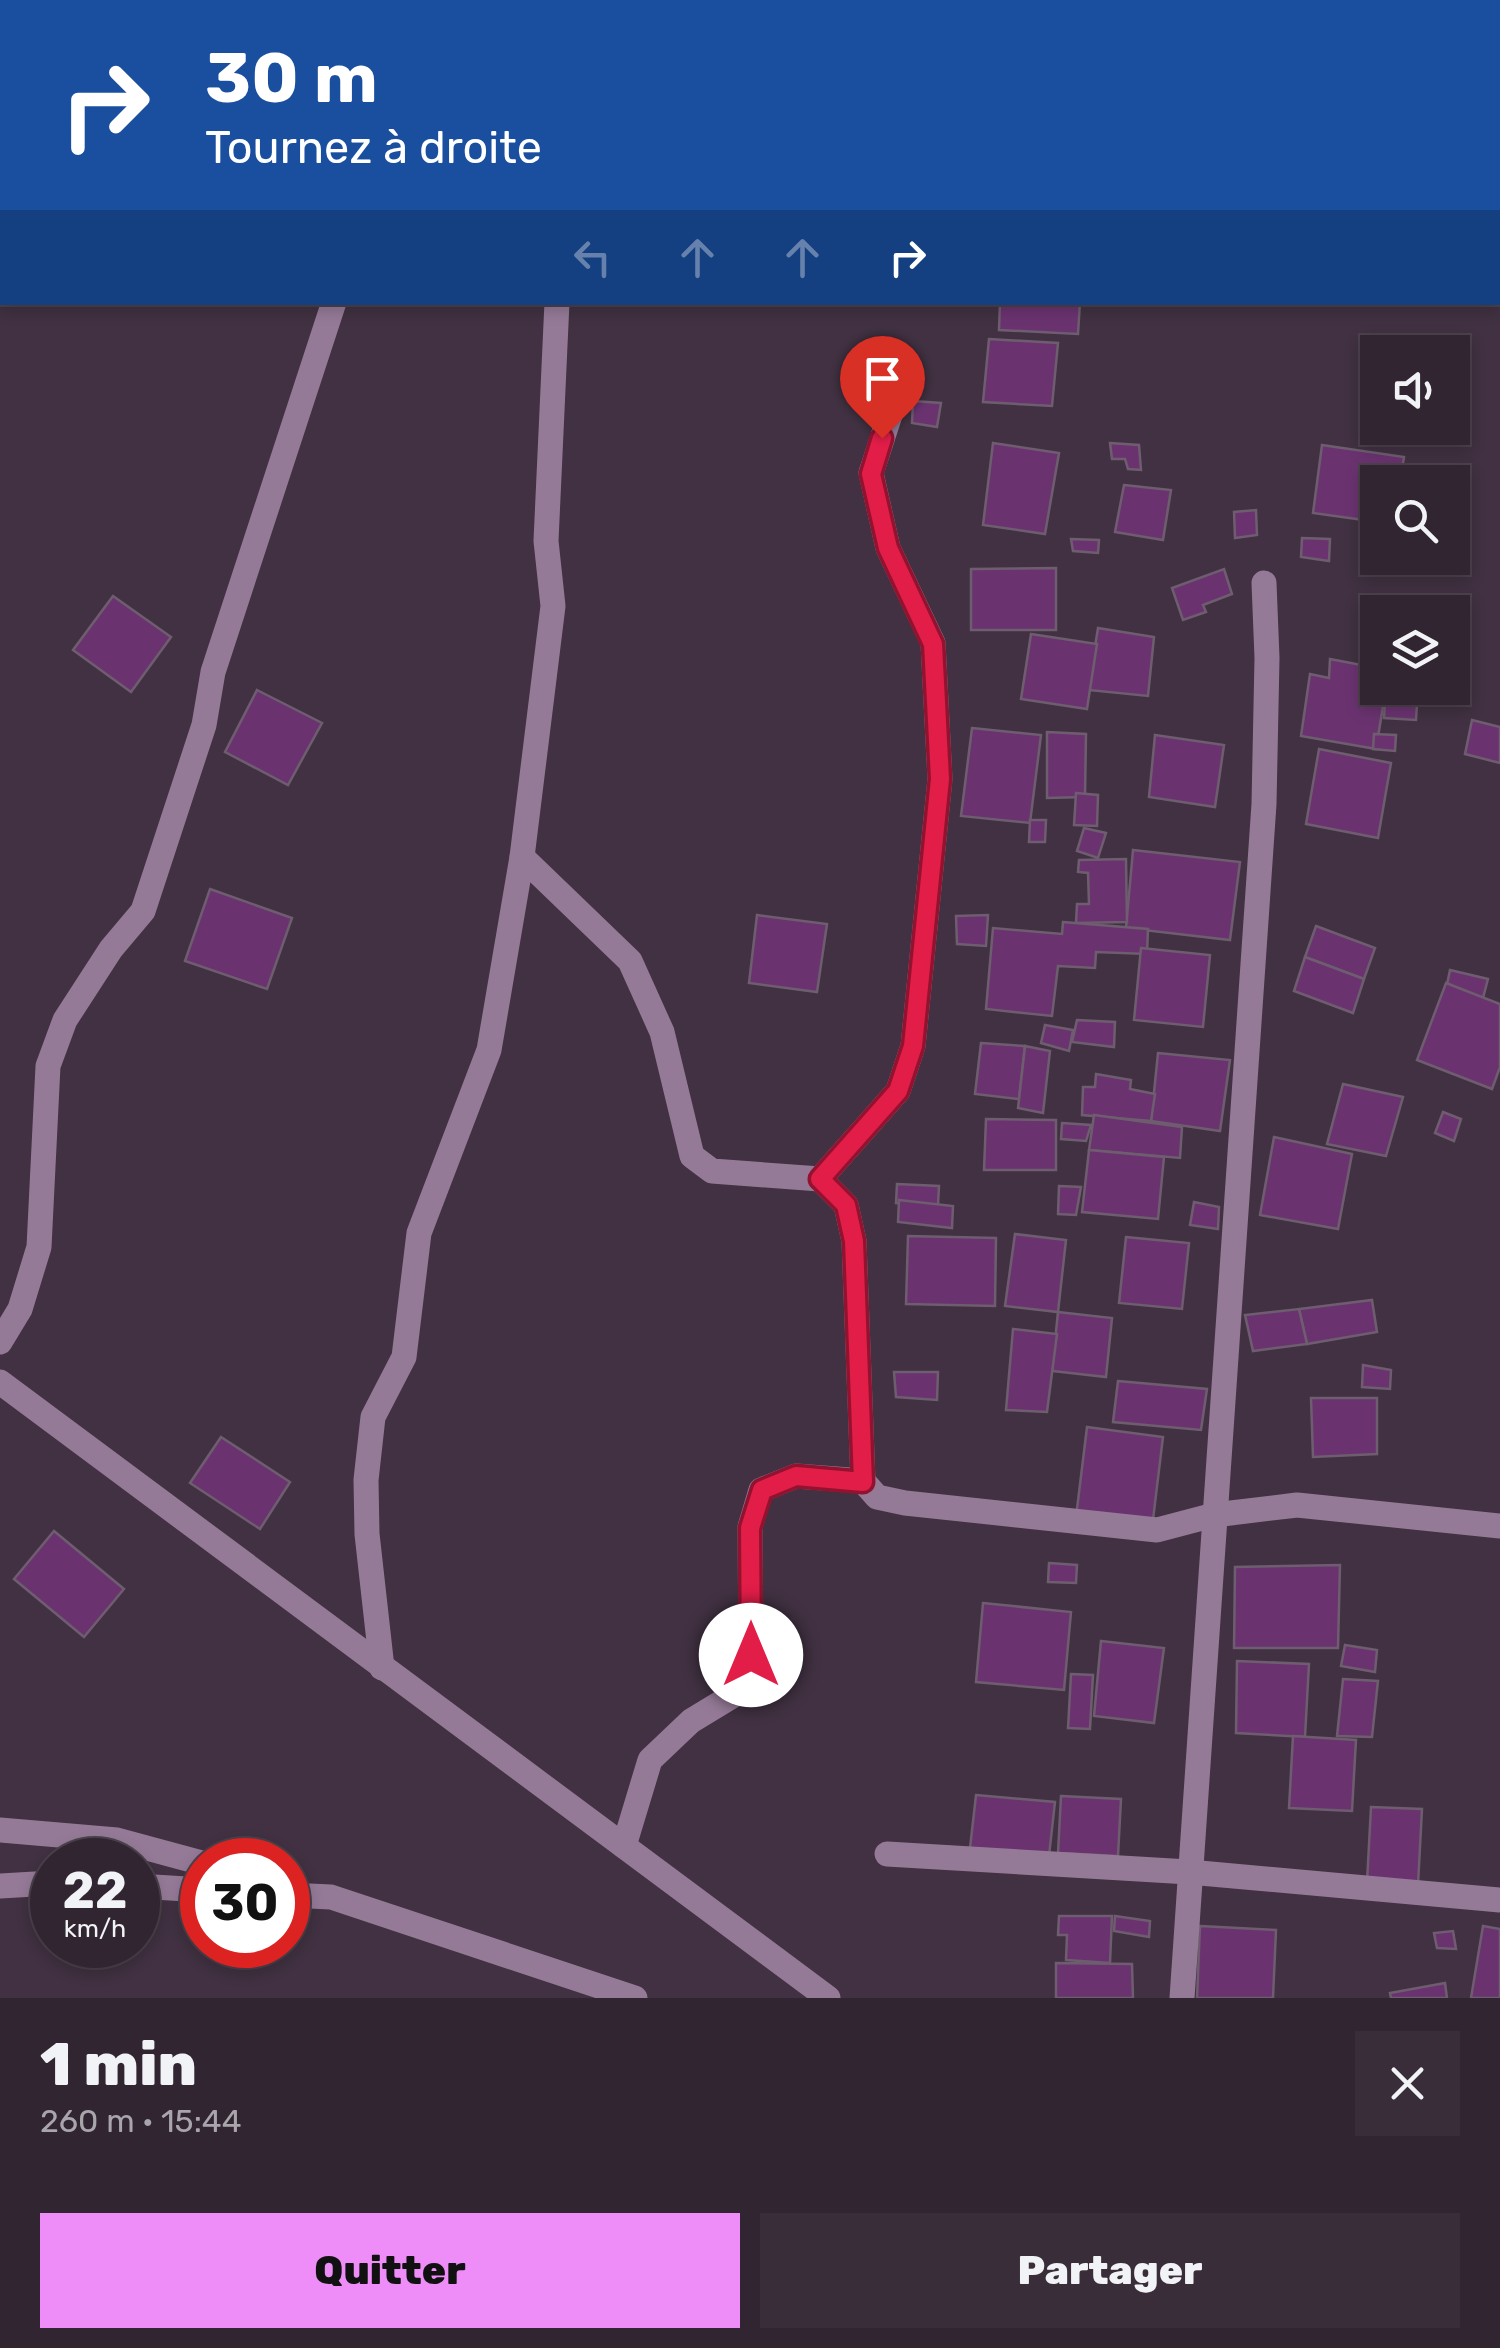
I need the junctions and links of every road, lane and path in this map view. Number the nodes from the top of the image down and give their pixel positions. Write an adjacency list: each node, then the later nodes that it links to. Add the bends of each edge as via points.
1 (333, 305): 7 (street, via 143,911 65,1020 48,1066 39,1247 20,1309)
2 (558, 305): 5 (street, via 546,541 553,606)
3 (905, 368): 6 (street, via 871,474 888,548 933,644 940,779 913,1046 898,1091)
4 (1264, 583): 10 (street, via 1264,804)
5 (522, 857): 6 (street, via 630,960 662,1032 692,1156 712,1171); 12 (street, via 489,1050 419,1233 404,1357 373,1416 366,1534)
6 (820, 1179): 9 (street, via 846,1205 854,1241)
7 (0, 1342)
8 (0, 1382): 12 (street)
9 (863, 1482): 10 (street, via 878,1496 905,1503 1157,1530); 14 (street, via 796,1476 762,1490 750,1528 751,1655 742,1690 691,1722 650,1760)
10 (1214, 1515): 11 (street, via 1297,1505); 17 (street)
11 (1500, 1526)
12 (382, 1668): 14 (street)
13 (0, 1830): 16 (street, via 117,1840)
14 (624, 1846): 25 (street)
15 (887, 1854): 17 (street)
16 (180, 1857)
17 (1189, 1872): 23 (street); 26 (street)
18 (30, 1884): 19 (street)
19 (0, 1886)
20 (310, 1892): 22 (street)
21 (310, 1896): 22 (street)
22 (331, 1897): 24 (street)
23 (1500, 1900)
24 (635, 1998)
25 (828, 1998)
26 (1182, 1998)

